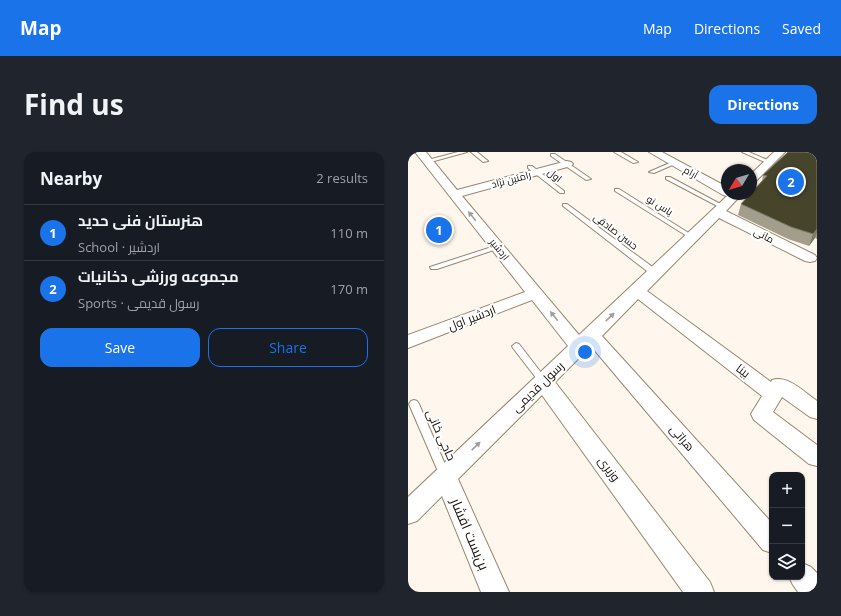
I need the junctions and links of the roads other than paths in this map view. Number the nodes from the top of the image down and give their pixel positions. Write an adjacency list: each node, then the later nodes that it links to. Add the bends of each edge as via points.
1 (464, 152): 8 (lane)
2 (474, 152): 9 (lane)
3 (618, 152): 10 (lane)
4 (656, 152): 12 (street, آرام)
5 (745, 152): 11 (lane)
6 (780, 152): 11 (street)
7 (553, 155): 13 (lane)
8 (424, 156): 21 (street, اردشیر)
9 (485, 161)
10 (635, 162)
11 (769, 162): 16 (street)
12 (674, 163): 15 (lane); 22 (street, آرام)
13 (567, 164): 14 (street, رامتین نژاد); 18 (lane)
14 (533, 170): 20 (lane, اول); 21 (street, رامتین نژاد)
15 (652, 172)
16 (757, 174)
17 (668, 178): 22 (lane)
18 (588, 179)
19 (617, 190): 24 (lane, یاس نو)
20 (562, 192)
21 (455, 194): 25 (street, اردشیر, one-way to 21)
22 (723, 204): 24 (street, رسول قدیمی); 26 (street, مانی)
23 (565, 205): 28 (lane, حسن صادقی)
24 (692, 237): 28 (street, رسول قدیمی)
25 (498, 247): 27 (lane); 30 (street, اردشیر)
26 (810, 258)
27 (434, 267)
28 (655, 273): 29 (street, رسول قدیمی)
29 (637, 291): 32 (street, رسول قدیمی, one-way to 29); 35 (street, بینا)
30 (536, 293): 31 (street, اردشیر اول); 32 (street, اردشیر, one-way to 30)
31 (410, 337)
32 (585, 341): 34 (street, رسول قدیمی); 41 (street, هراتی)
33 (516, 346): 34 (lane, وزیری)
34 (543, 381): 39 (street, رسول قدیمی, one-way to 34); 44 (street, وزیری)
35 (773, 394): 37 (street, via 779,385); 38 (street, via 761,414)
36 (414, 404): 39 (lane, حاجی خانی)
37 (817, 411)
38 (817, 457)
39 (445, 476): 40 (street, رسول قدیمی); 43 (street, بن‌بست افشار)
40 (408, 513)
41 (769, 538)
42 (805, 579): 45 (street)
43 (495, 592)
44 (700, 592)
45 (816, 592)

